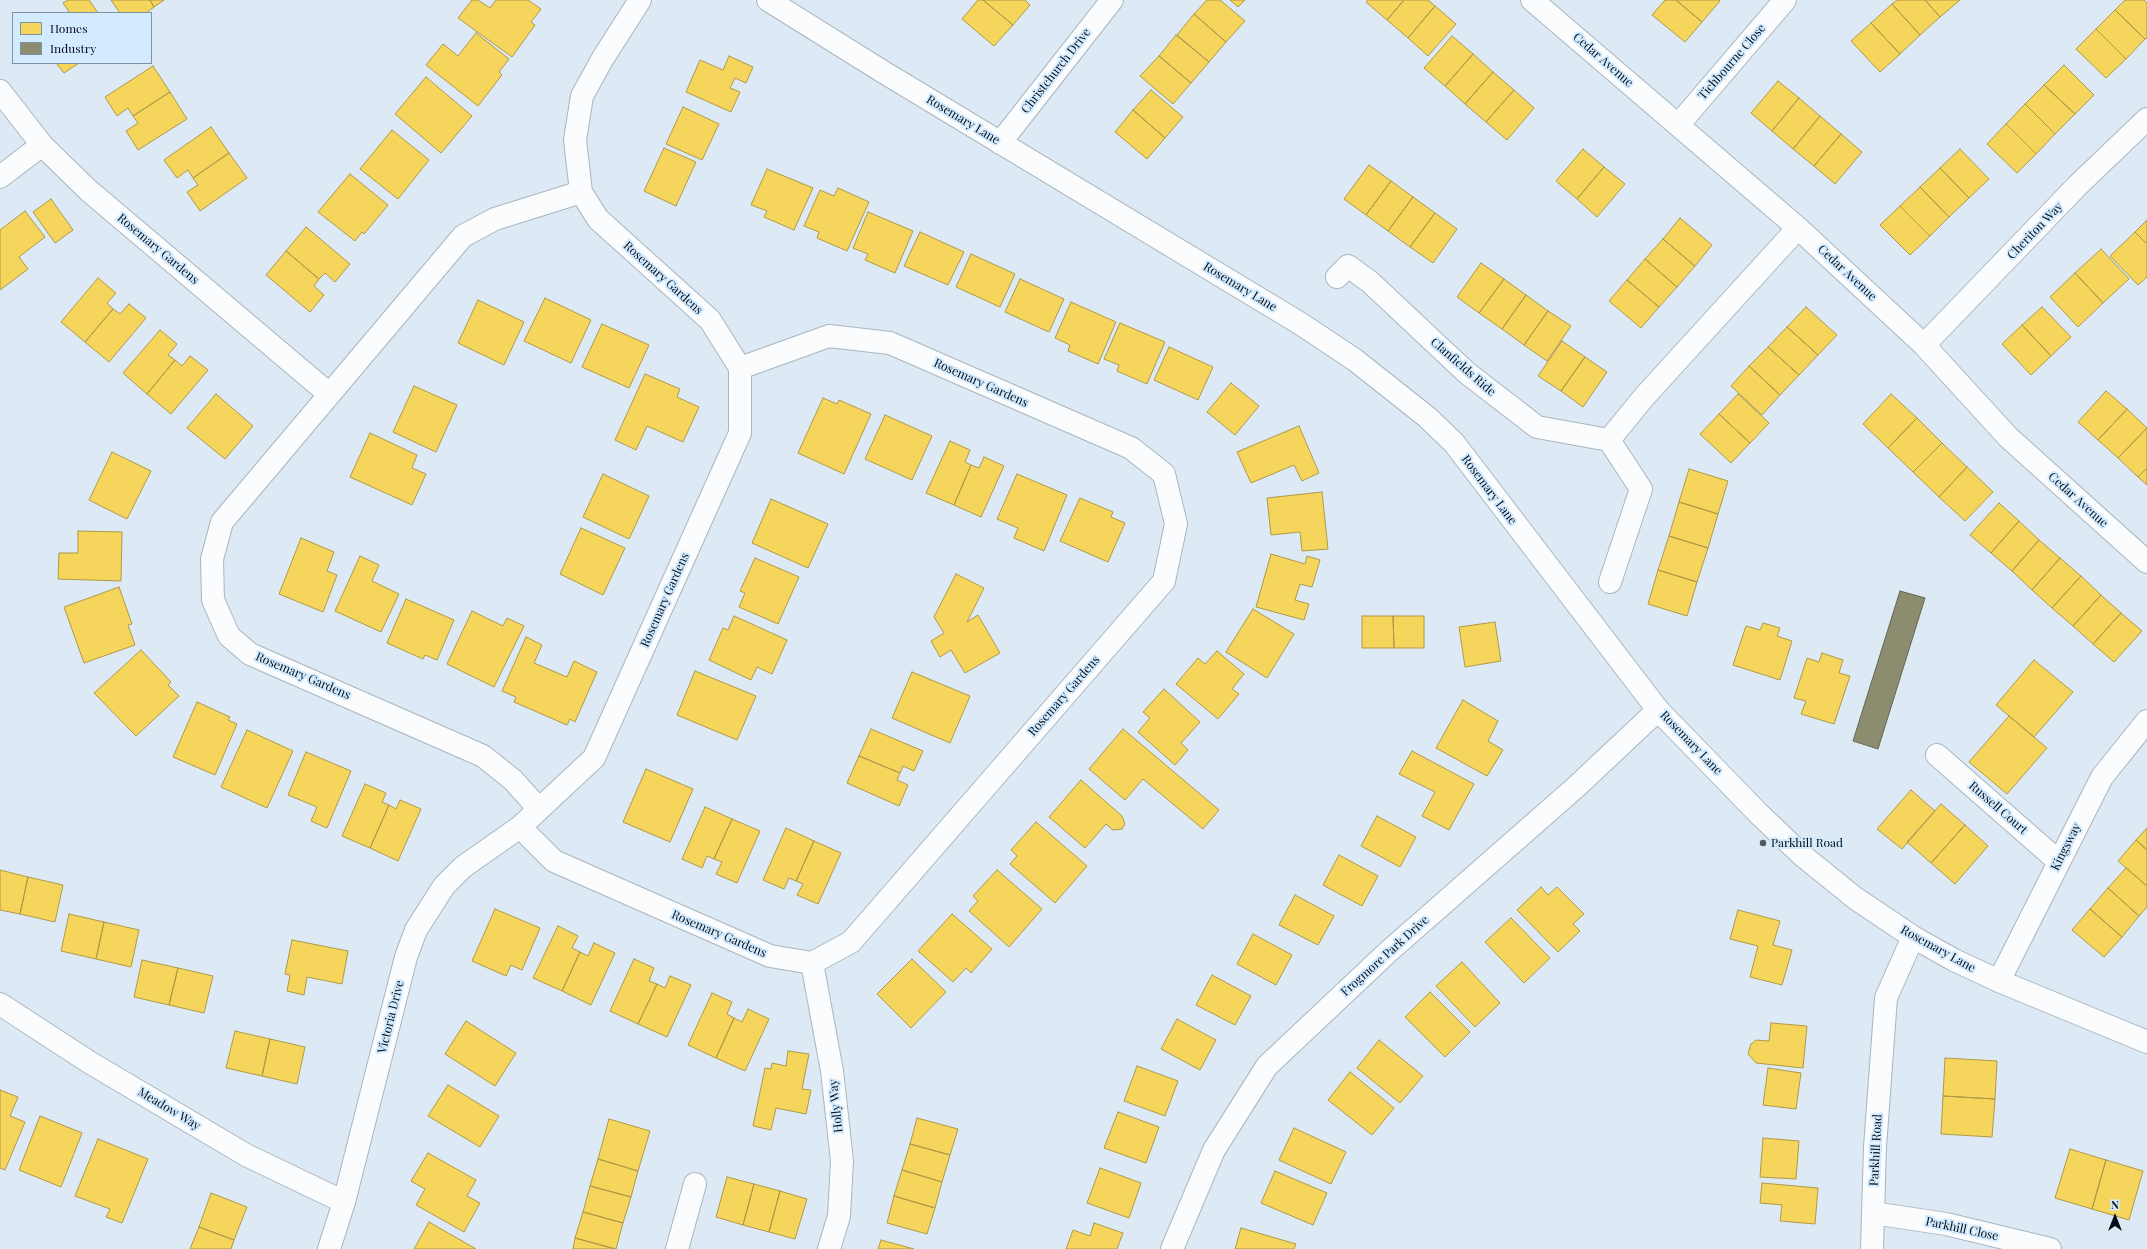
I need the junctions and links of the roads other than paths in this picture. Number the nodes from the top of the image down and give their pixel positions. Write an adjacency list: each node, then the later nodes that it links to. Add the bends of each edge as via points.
1 (640, 0): 12 (street, Rosemary Gardens, via 582,96 576,140)
2 (768, 0): 9 (street, Rosemary Lane)
3 (1112, 0): 9 (street, Christchurch Drive)
4 (1532, 0): 8 (street, Cedar Avenue)
5 (1785, 0): 8 (street, Tichbourne Close)
6 (0, 90): 10 (street, Rosemary Gardens)
7 (2147, 119): 15 (street, Cheriton Way, via 2077,186)
8 (1679, 124): 13 (street, Cedar Avenue)
9 (1000, 142): 21 (street, Rosemary Lane, via 1301,324 1355,360 1427,417 1454,443)
10 (42, 144): 11 (street); 17 (street, Rosemary Gardens, via 88,190)
11 (0, 177)
12 (581, 192): 16 (street, Rosemary Gardens, via 598,219 710,320); 17 (street, Rosemary Gardens, via 495,219 463,236)
13 (1798, 228): 15 (street, Cedar Avenue); 18 (street, via 1644,397)
14 (1337, 277): 18 (street, Clanfields Ride, via 1348,266 1370,282 1467,373 1536,427)
15 (1924, 345): 19 (street, Cedar Avenue, via 2008,437)
16 (740, 368): 24 (street, Rosemary Gardens, via 740,433 594,758); 28 (street, Rosemary Gardens, via 829,336 890,343 1131,448 1164,474 1176,524 1164,581 851,942)
17 (329, 394): 24 (street, Rosemary Gardens, via 222,522 212,559 213,600 229,636 250,654 483,756 513,780)
18 (1609, 440): 20 (street, via 1641,489)
19 (2147, 562)
20 (1610, 582)
21 (1658, 710): 27 (street, Rosemary Lane, via 1803,856 1855,898); 38 (street, Frogmore Park Drive, via 1576,787 1388,952 1268,1066 1214,1150)
22 (2147, 721): 26 (street, Kingsway, via 2102,777)
23 (1937, 755): 26 (street, Russell Court)
24 (539, 809): 25 (street, Rosemary Gardens)
25 (520, 827): 28 (street, Rosemary Gardens, via 554,861 770,956); 33 (street, Victoria Drive, via 463,867 444,886 416,930 406,957)
26 (2058, 861): 29 (street, Kingsway)
27 (1913, 937): 29 (street, Rosemary Lane); 34 (street, Parkhill Road, via 1886,998)
28 (812, 963): 37 (street, Holly Way, via 832,1071 842,1161 840,1216)
29 (1999, 981): 31 (street, Rosemary Lane)
30 (0, 1004): 33 (street, Meadow Way, via 89,1062 246,1155)
31 (2147, 1042)
32 (695, 1184): 36 (street)
33 (344, 1202): 35 (street, Victoria Drive)
34 (1873, 1213): 39 (street, Parkhill Road); 40 (street, Parkhill Close, via 1946,1224)
35 (329, 1249)
36 (677, 1249)
37 (829, 1249)
38 (1172, 1249)
39 (1872, 1249)
40 (2050, 1249)

